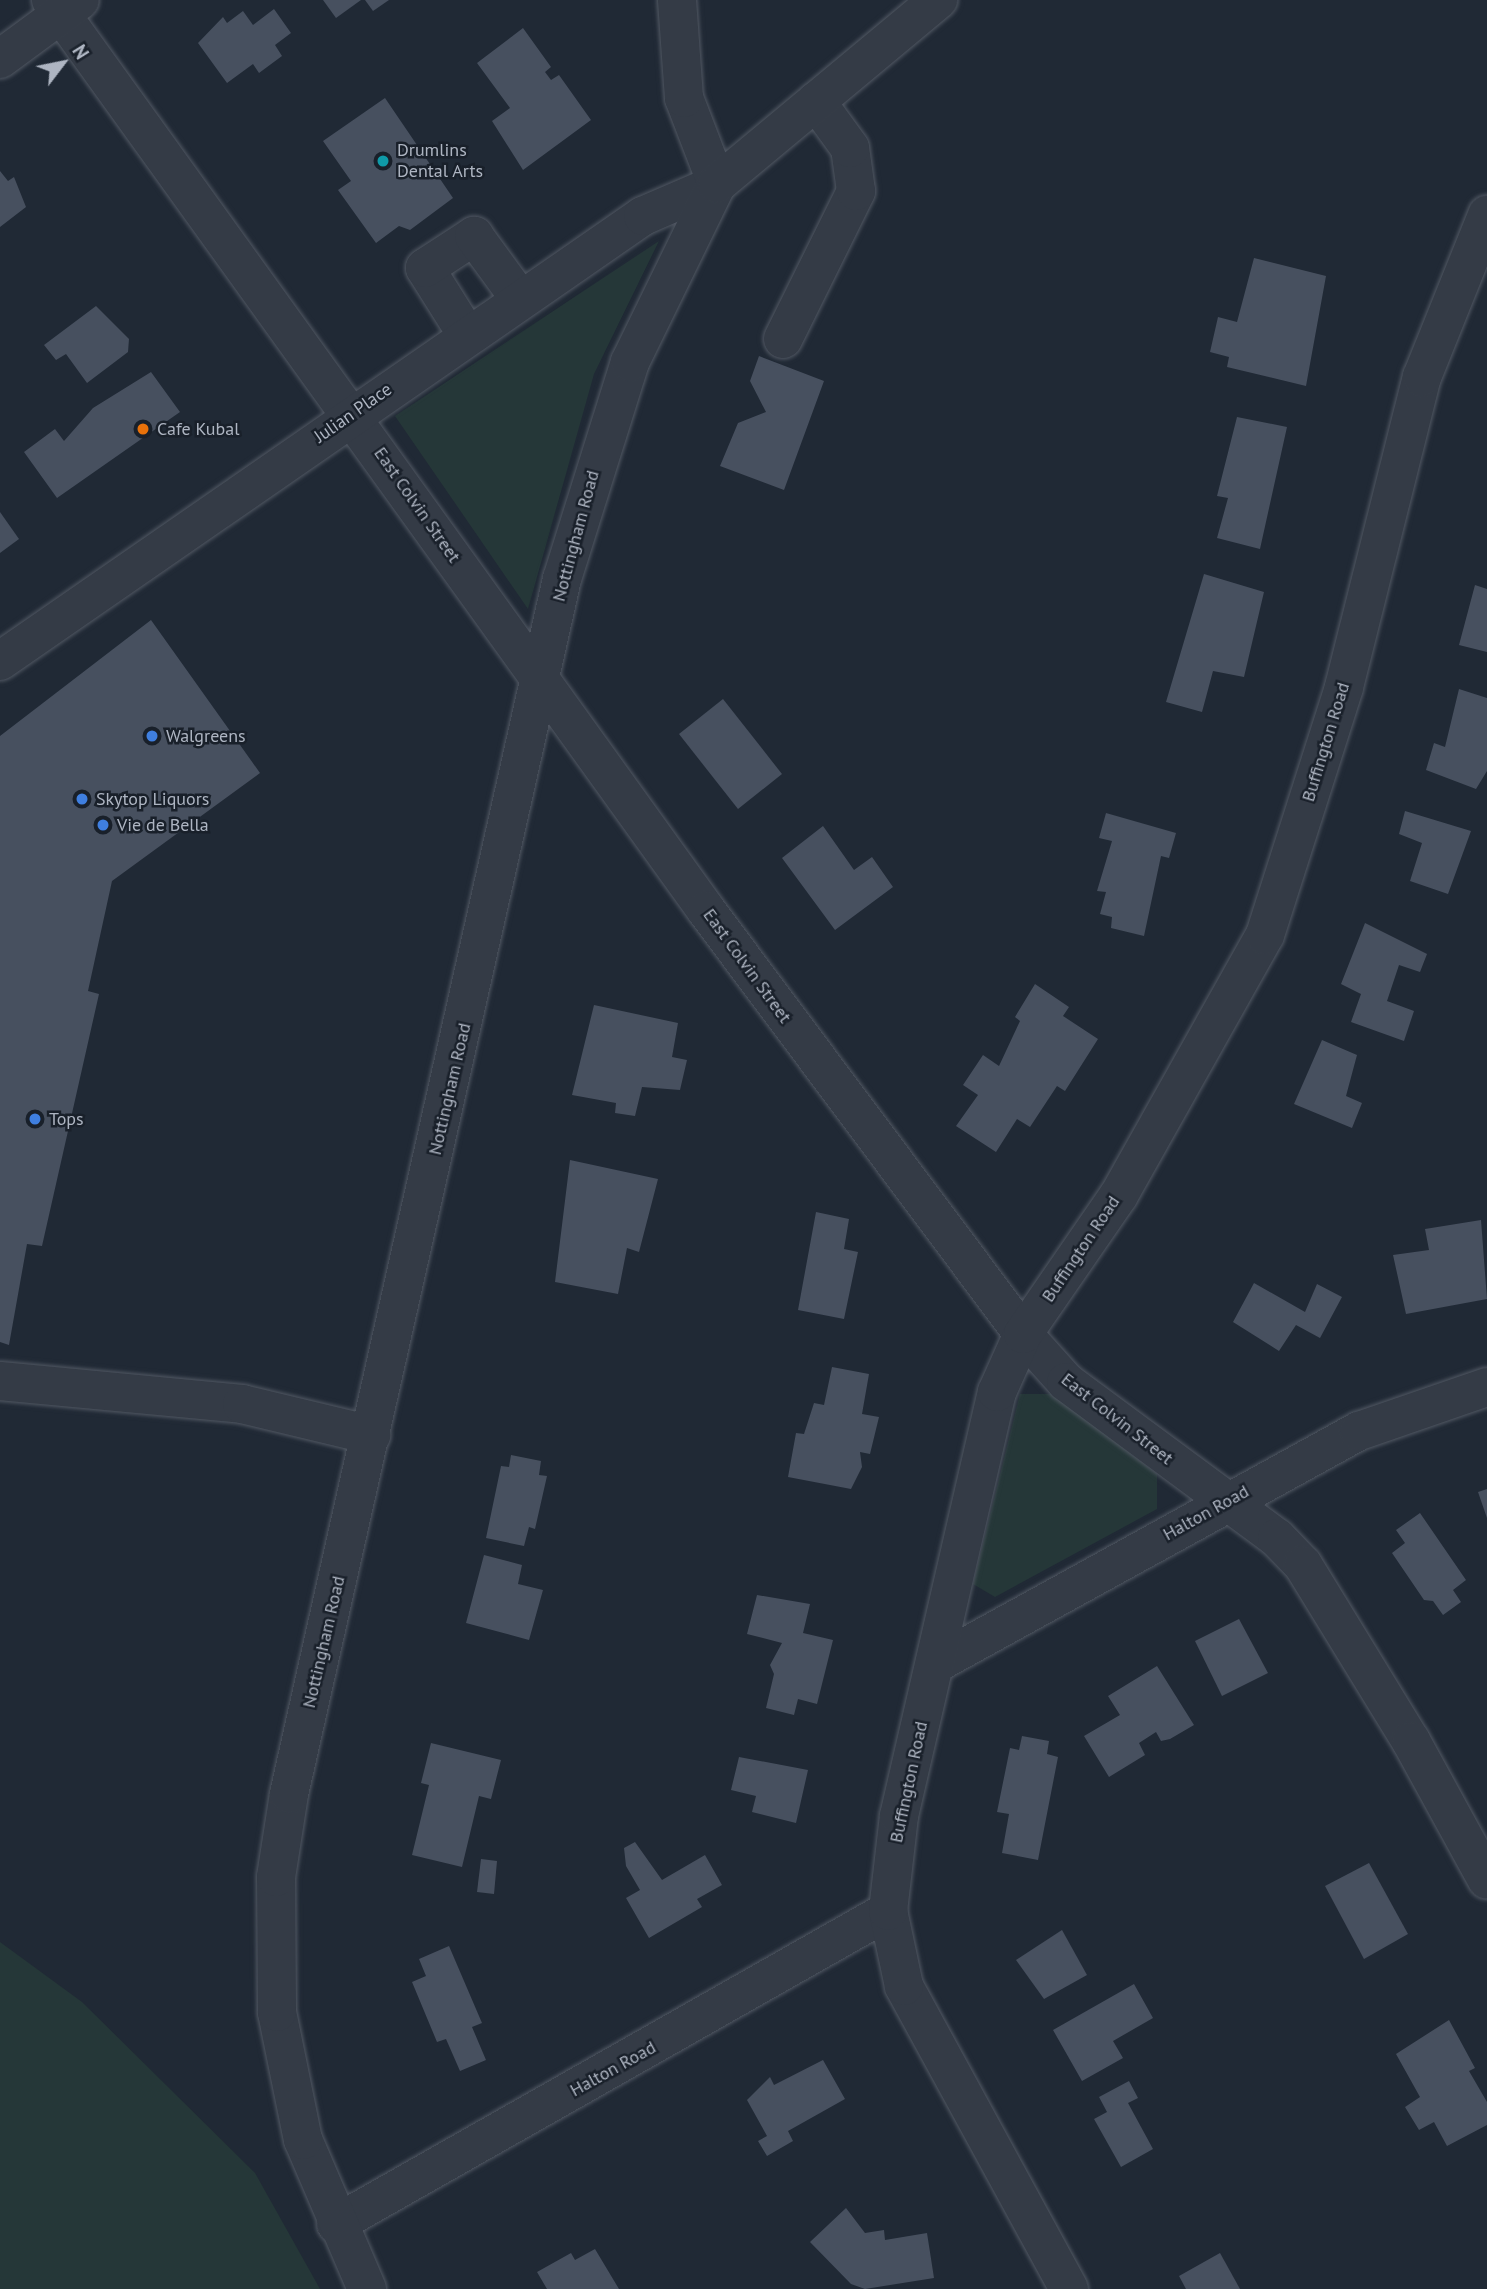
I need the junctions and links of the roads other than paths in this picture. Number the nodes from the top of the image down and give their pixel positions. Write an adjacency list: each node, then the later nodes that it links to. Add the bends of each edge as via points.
1 (677, 0): 6 (street, via 684,98)
2 (938, 0): 5 (street, Nottingham Road)
3 (64, 4): 4 (street); 11 (street, East Colvin Street)
4 (0, 59)
5 (816, 100): 6 (street, Nottingham Road); 10 (street, via 850,148 856,191)
6 (717, 184): 8 (street, Julian Place, via 643,216); 13 (street, Nottingham Road, via 630,362 562,579)
7 (1487, 215): 14 (street, Buffington Road, via 1426,366 1344,687 1265,935 1133,1171)
8 (520, 299): 9 (street, Julian Place); 9 (street, via 474,236 425,268)
9 (467, 335): 11 (street, Julian Place)
10 (783, 339)
11 (352, 412): 12 (street, Julian Place); 13 (street, East Colvin Street)
12 (0, 661)
13 (543, 685): 14 (street, East Colvin Street); 17 (street, Nottingham Road)
14 (1023, 1334): 18 (street, East Colvin Street, via 1066,1382); 19 (street, Buffington Road, via 997,1392)
15 (0, 1381): 17 (street, via 242,1404)
16 (1487, 1387): 18 (street, Halton Road, via 1359,1431)
17 (371, 1435): 22 (street, Nottingham Road, via 289,1794 276,1877 277,2012 303,2140)
18 (1227, 1501): 19 (street, Halton Road); 20 (street, East Colvin Street, via 1303,1564 1411,1741)
19 (936, 1664): 21 (street, Buffington Road, via 899,1816)
20 (1487, 1880)
21 (888, 1911): 22 (street, Halton Road); 24 (street, Buffington Road, via 904,1986)
22 (335, 2224): 23 (street, Nottingham Road)
23 (367, 2289)
24 (1069, 2289)

